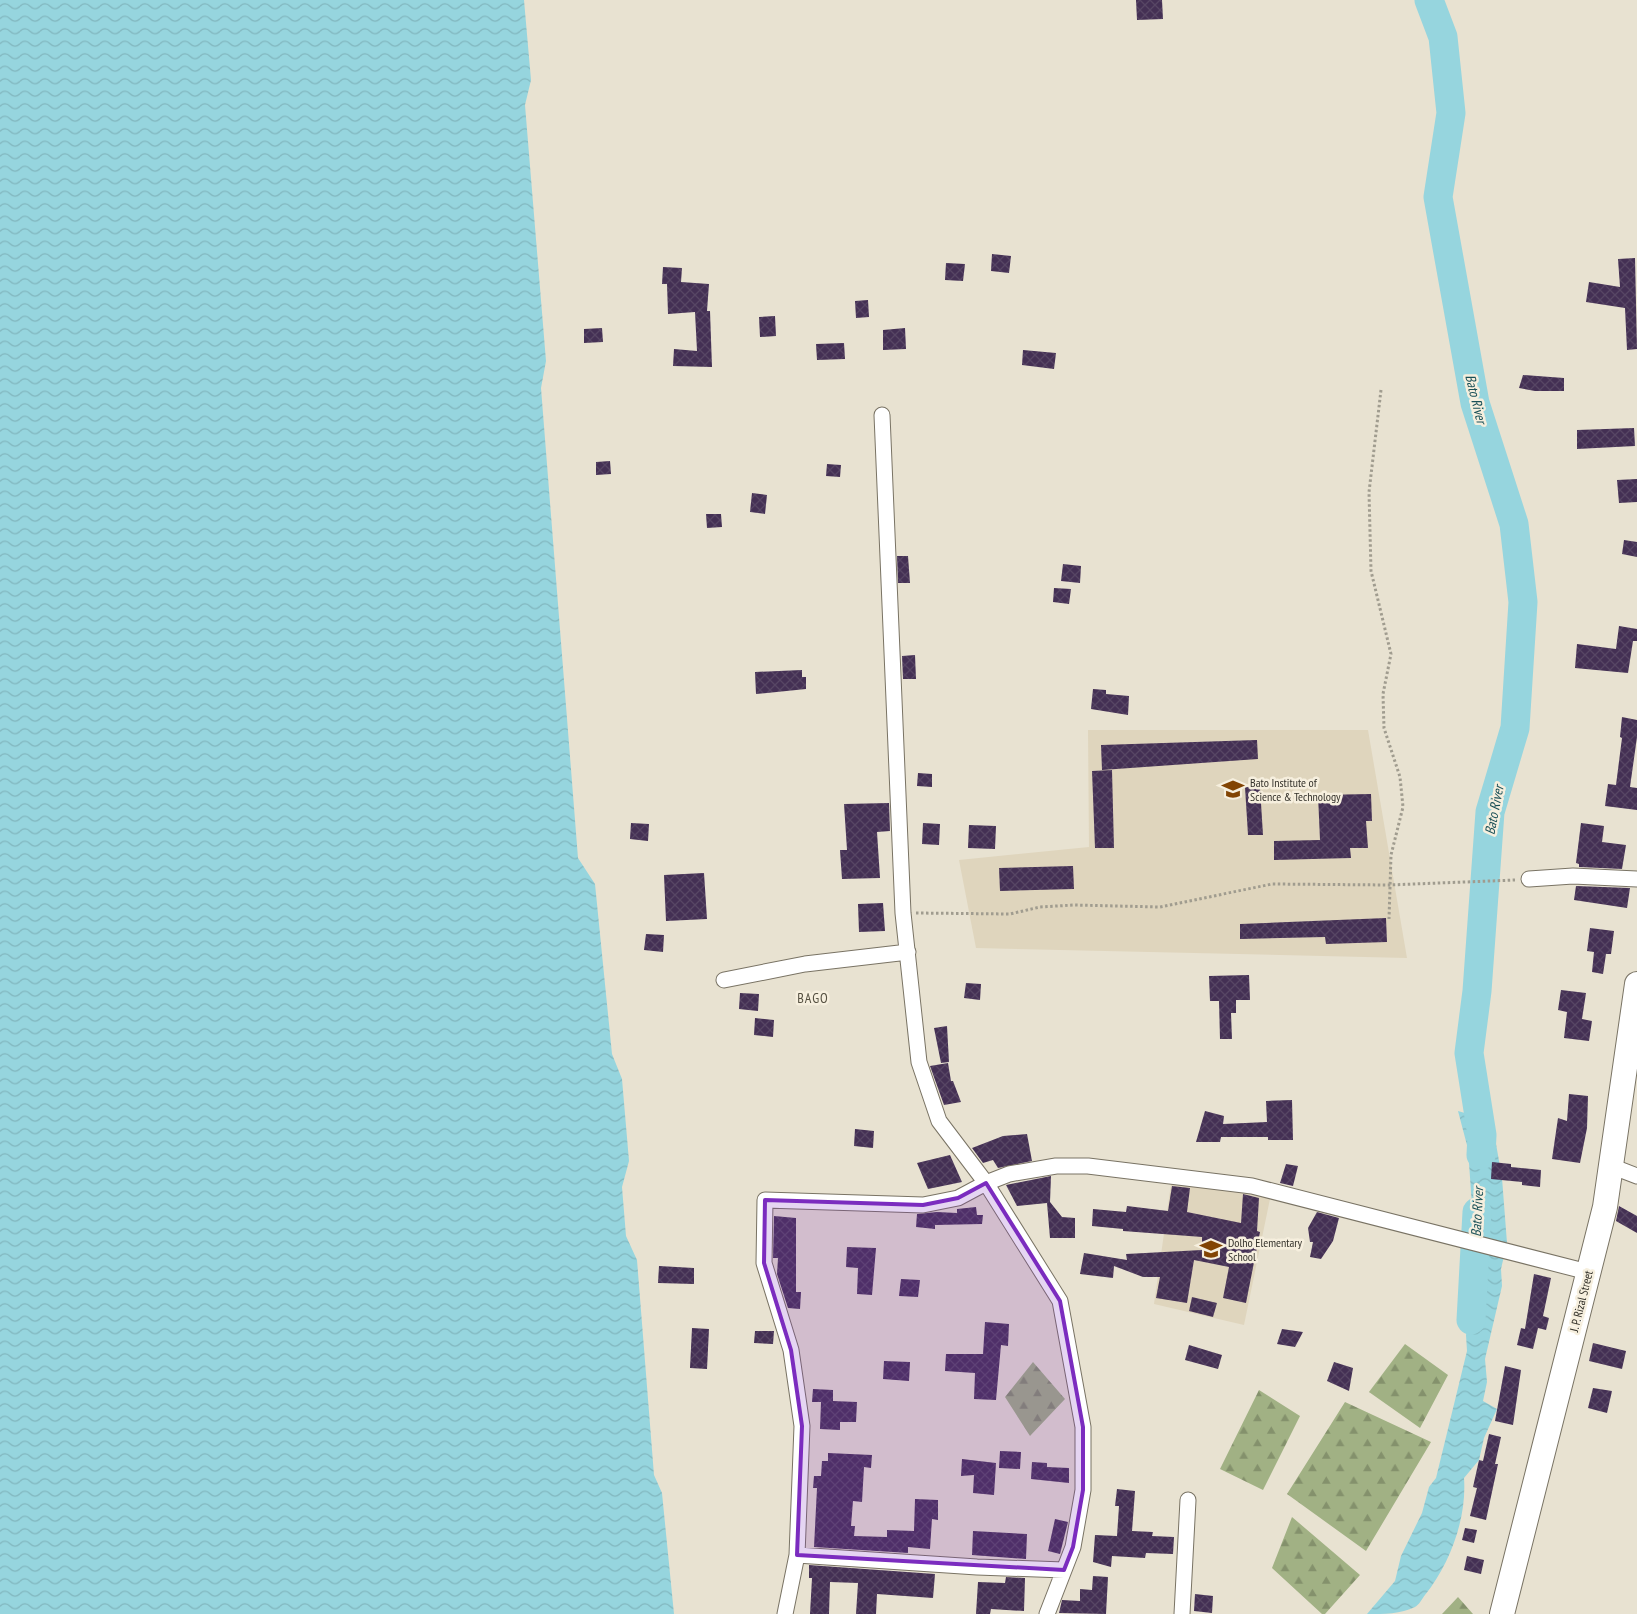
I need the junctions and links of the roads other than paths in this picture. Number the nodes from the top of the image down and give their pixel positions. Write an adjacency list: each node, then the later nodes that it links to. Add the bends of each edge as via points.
1 (882, 416): 4 (street, via 903,913)
2 (1529, 879): 3 (street, via 1573,876)
3 (1637, 879)
4 (908, 952): 5 (street, via 805,964); 9 (street, via 919,1062 939,1121)
5 (724, 980)
6 (1637, 984): 7 (main road, J. P. Rizal Street)
7 (1611, 1166): 8 (street); 10 (main road, J. P. Rizal Street, via 1605,1206)
8 (1637, 1176)
9 (986, 1182): 10 (street, via 1009,1174 1056,1166 1088,1166 1252,1186); 12 (street, via 958,1198 923,1205 765,1200 764,1263 791,1350 802,1426); 13 (street, via 1060,1300 1083,1427 1083,1490 1073,1546)
10 (1588, 1272): 17 (main road, J. P. Rizal Street)
11 (1188, 1500): 16 (street)
12 (797, 1555): 13 (street); 14 (street)
13 (1064, 1570): 15 (street)
14 (785, 1614)
15 (1047, 1614)
16 (1182, 1614)
17 (1502, 1614)

